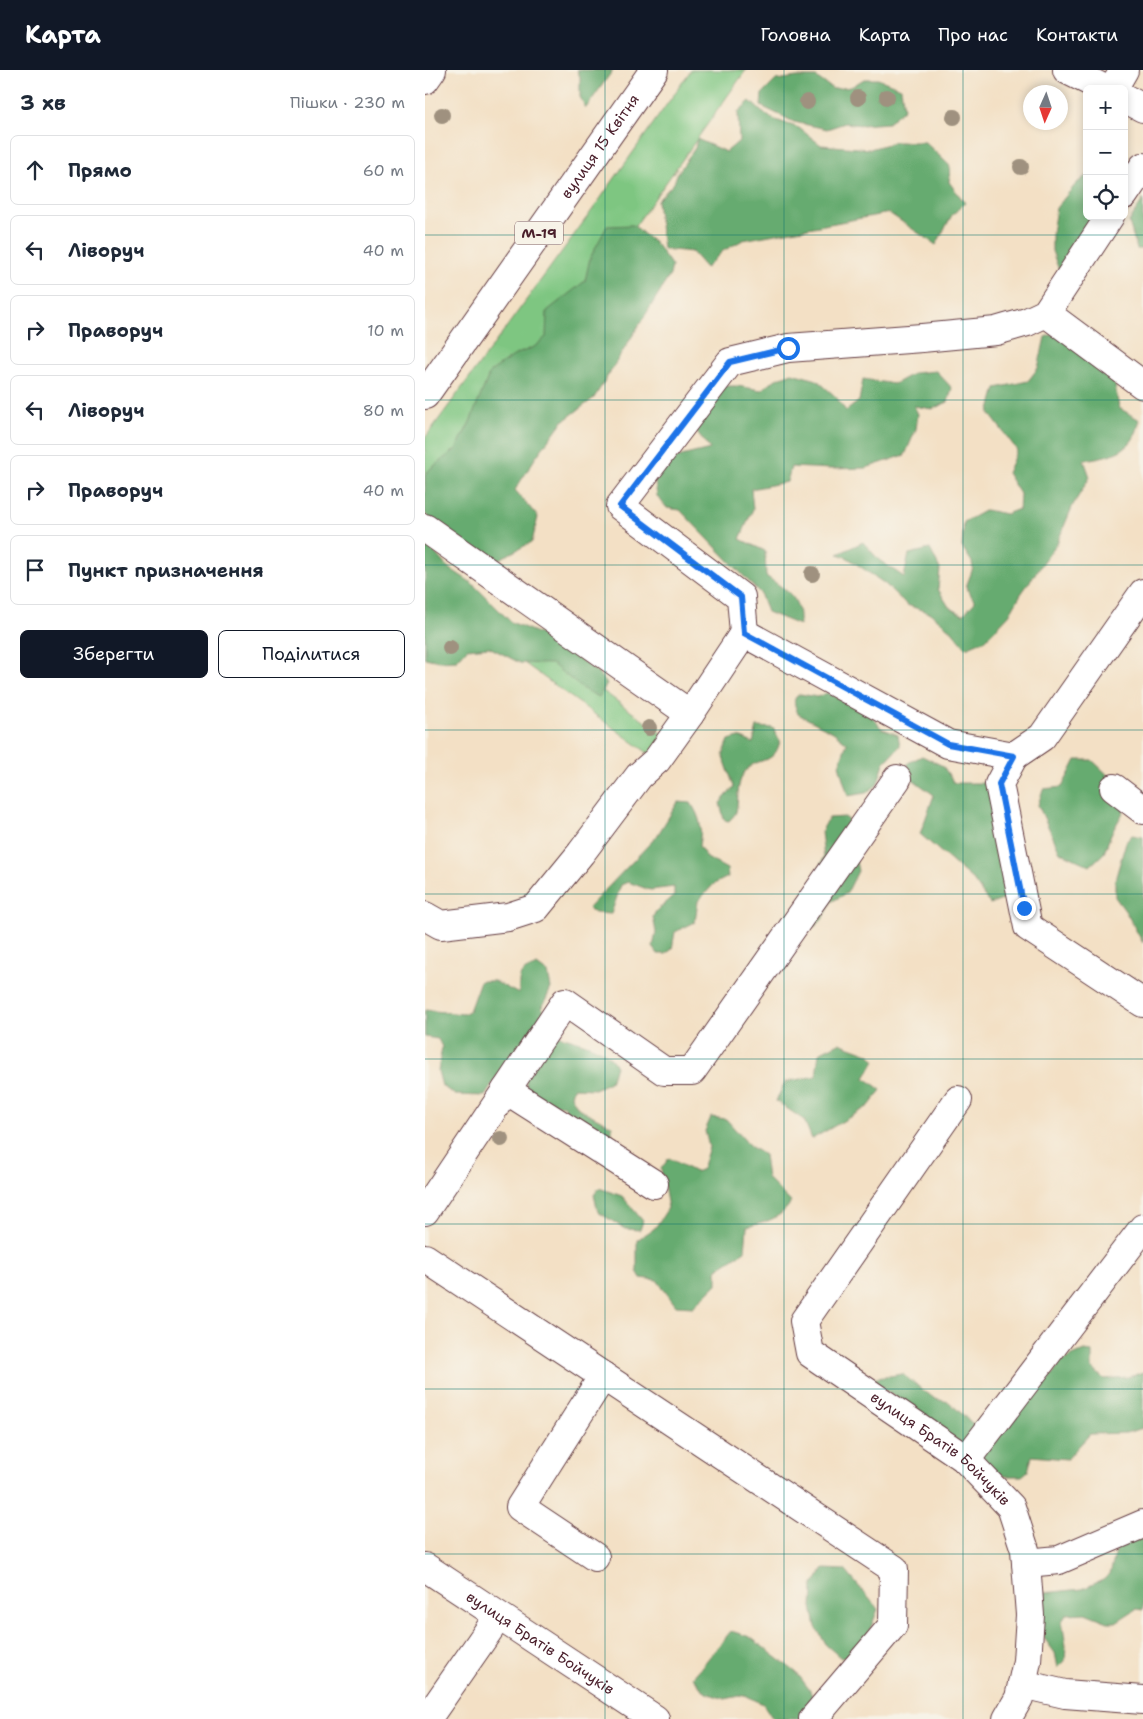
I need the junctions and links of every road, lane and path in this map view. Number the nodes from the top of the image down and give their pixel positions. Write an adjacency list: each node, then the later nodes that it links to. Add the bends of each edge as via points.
1 (432, 70): 5 (main road)
2 (653, 70): 15 (main road, вулиця 15 Квітня / М-19)
3 (1067, 70): 6 (main road)
4 (1124, 70): 7 (main road)
5 (425, 80)
6 (1097, 85)
7 (1115, 85)
8 (1128, 100): 9 (main road)
9 (1143, 108)
10 (1143, 167): 11 (main road)
11 (1128, 188)
12 (1107, 220): 13 (main road)
13 (1046, 313): 14 (main road); 18 (main road, via 995,331 788,348 730,362 620,506 741,597)
14 (1143, 385)
15 (425, 396)
16 (425, 528): 19 (main road)
17 (1143, 593): 20 (main road, via 1042,737)
18 (744, 633): 19 (main road); 20 (main road, via 948,744)
19 (690, 714): 24 (main road, via 657,760 639,776 536,908 508,917 441,925)
20 (1014, 756): 25 (main road, via 999,784 1028,926)
21 (897, 779): 26 (main road, via 692,1070 664,1071 565,1002)
22 (1114, 788): 23 (main road)
23 (1143, 810)
24 (425, 916)
25 (1143, 1003)
26 (506, 1090): 28 (main road); 29 (main road)
27 (958, 1100): 33 (main road, вулиця Братів Бойчуків, via 804,1320 810,1353)
28 (654, 1184)
29 (425, 1211)
30 (1143, 1228): 33 (main road)
31 (425, 1258): 32 (main road)
32 (603, 1376): 35 (main road, via 520,1507); 43 (main road, via 894,1568 893,1625)
33 (966, 1460): 36 (main road, вулиця Братів Бойчуків, via 1011,1506)
34 (1143, 1524): 36 (main road, via 1059,1560)
35 (595, 1557)
36 (1026, 1563): 39 (main road, вулиця Братів Бойчуків, via 1030,1614)
37 (425, 1568): 38 (main road, вулиця Братів Бойчуків)
38 (499, 1617): 41 (main road, вулиця Братів Бойчуків); 42 (main road)
39 (1022, 1684): 40 (main road, via 1065,1694); 44 (main road, вулиця Братів Бойчуків, via 1019,1698)
40 (1143, 1700)
41 (641, 1715)
42 (427, 1719)
43 (813, 1719)
44 (1007, 1719)

